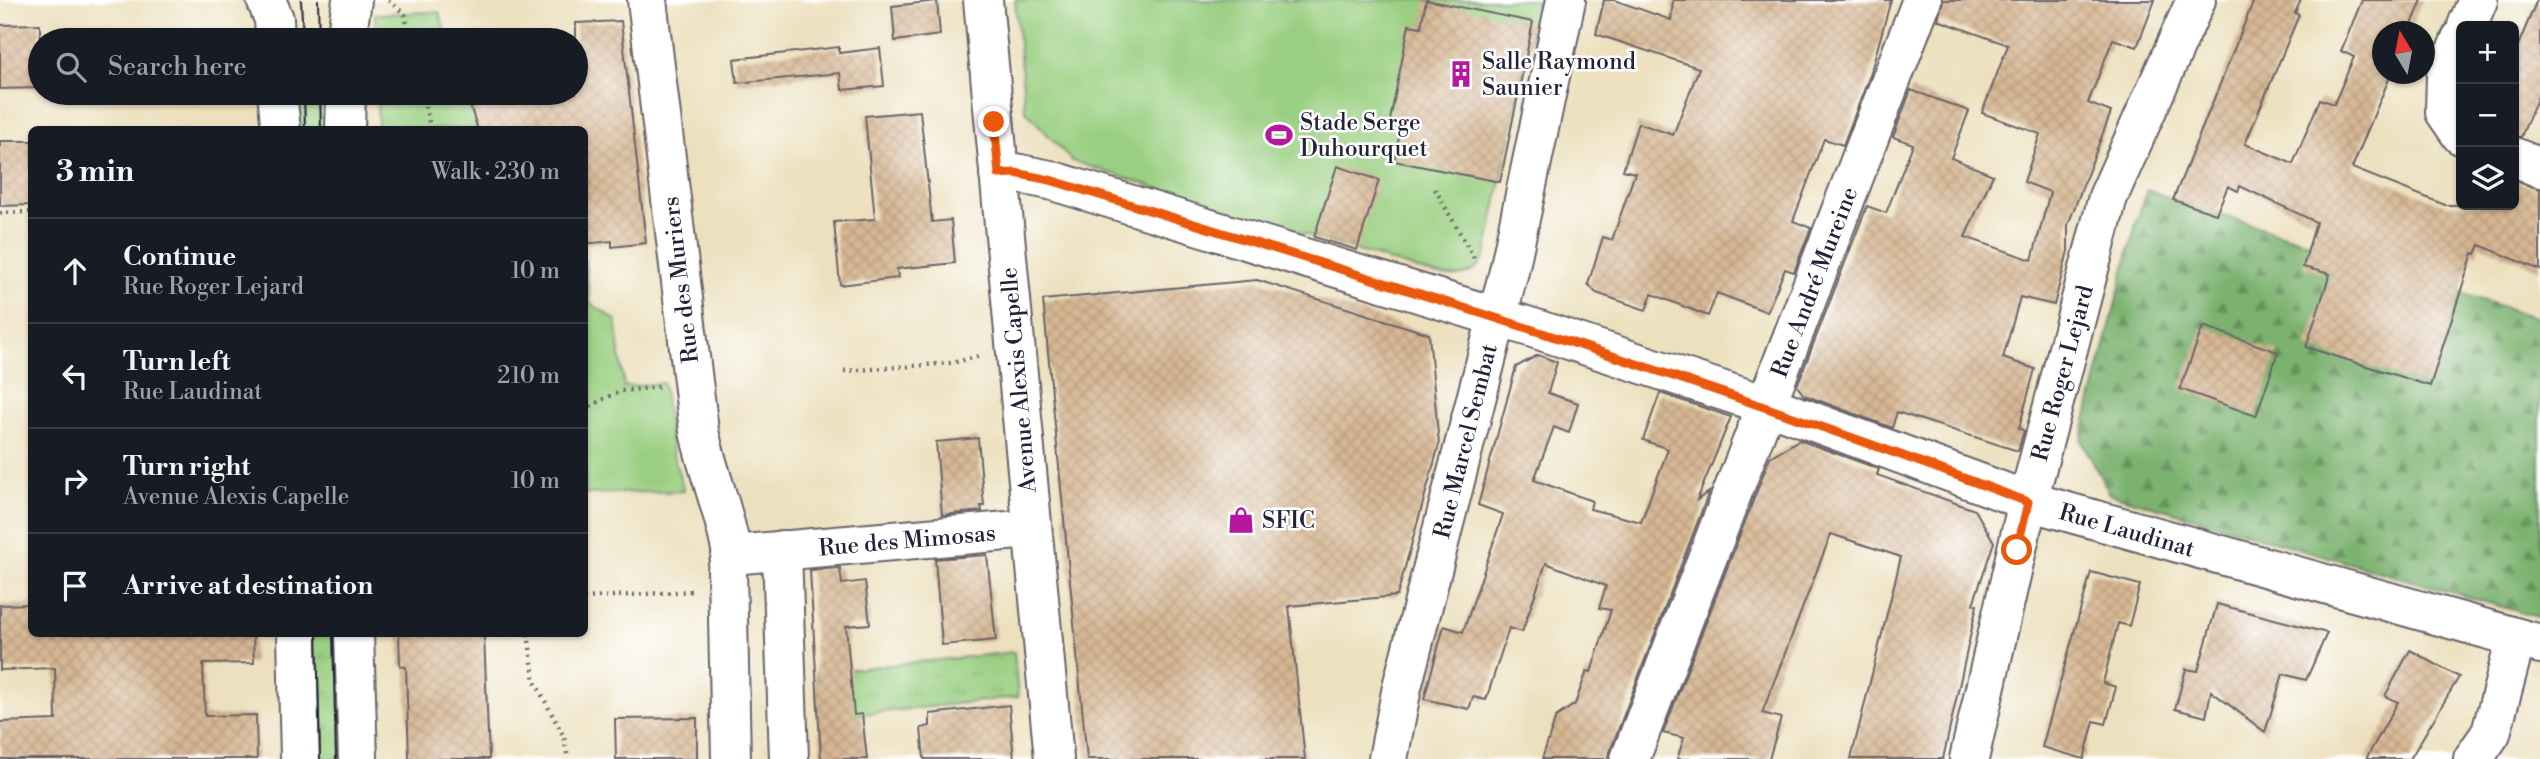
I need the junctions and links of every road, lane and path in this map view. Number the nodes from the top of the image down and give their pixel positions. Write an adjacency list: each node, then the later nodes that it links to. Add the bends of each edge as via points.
1 (267, 0): 11 (street)
2 (352, 0): 12 (street)
3 (390, 0): 13 (path, via 405,15)
4 (647, 0): 32 (street, Rue des Muriers)
5 (983, 0): 24 (street, Avenue Alexis Capelle)
6 (1566, 0): 29 (street, Rue Marcel Sembat)
7 (1922, 0): 33 (street, Rue André Mureine)
8 (2196, 0): 35 (street, Rue Roger Lejard, via 2108,197)
9 (2478, 0): 10 (street)
10 (2469, 21)
11 (274, 28)
12 (348, 28)
13 (408, 28)
14 (2456, 51): 18 (street, via 2446,76)
15 (278, 105): 19 (street)
16 (346, 105): 20 (street)
17 (425, 105): 21 (path)
18 (2453, 123)
19 (281, 126)
20 (345, 126)
21 (430, 126)
22 (2519, 159): 23 (street)
23 (2540, 168)
24 (999, 174): 29 (street, Rue Laudinat, via 1050,180); 30 (street, Avenue Alexis Capelle)
25 (1435, 189): 28 (path)
26 (28, 212): 27 (path)
27 (0, 213)
28 (1480, 267)
29 (1497, 316): 33 (street, Rue Laudinat); 51 (street, Rue Marcel Sembat, via 1402,687)
30 (1016, 354): 31 (path); 36 (street, Avenue Alexis Capelle)
31 (844, 371)
32 (692, 383): 34 (path, via 620,391); 38 (street, Rue des Muriers, via 708,471 720,498)
33 (1767, 405): 35 (street, Rue Laudinat); 52 (street, Rue André Mureine)
34 (588, 407)
35 (2028, 502): 44 (street, Rue Laudinat); 53 (street, Rue Roger Lejard)
36 (1031, 529): 37 (street, Rue des Mimosas); 50 (street, Avenue Alexis Capelle)
37 (782, 550): 38 (street); 49 (street)
38 (732, 555): 48 (street, Rue des Muriers, via 727,570)
39 (703, 590): 40 (path)
40 (588, 598)
41 (298, 637): 45 (street)
42 (354, 637): 46 (street)
43 (528, 637): 47 (path, via 535,682 564,737)
44 (2528, 642): 54 (street, via 2491,733)
45 (300, 759)
46 (358, 759)
47 (568, 759)
48 (731, 759)
49 (789, 759)
50 (1054, 759)
51 (1388, 759)
52 (1630, 759)
53 (1969, 759)
54 (2473, 759)

